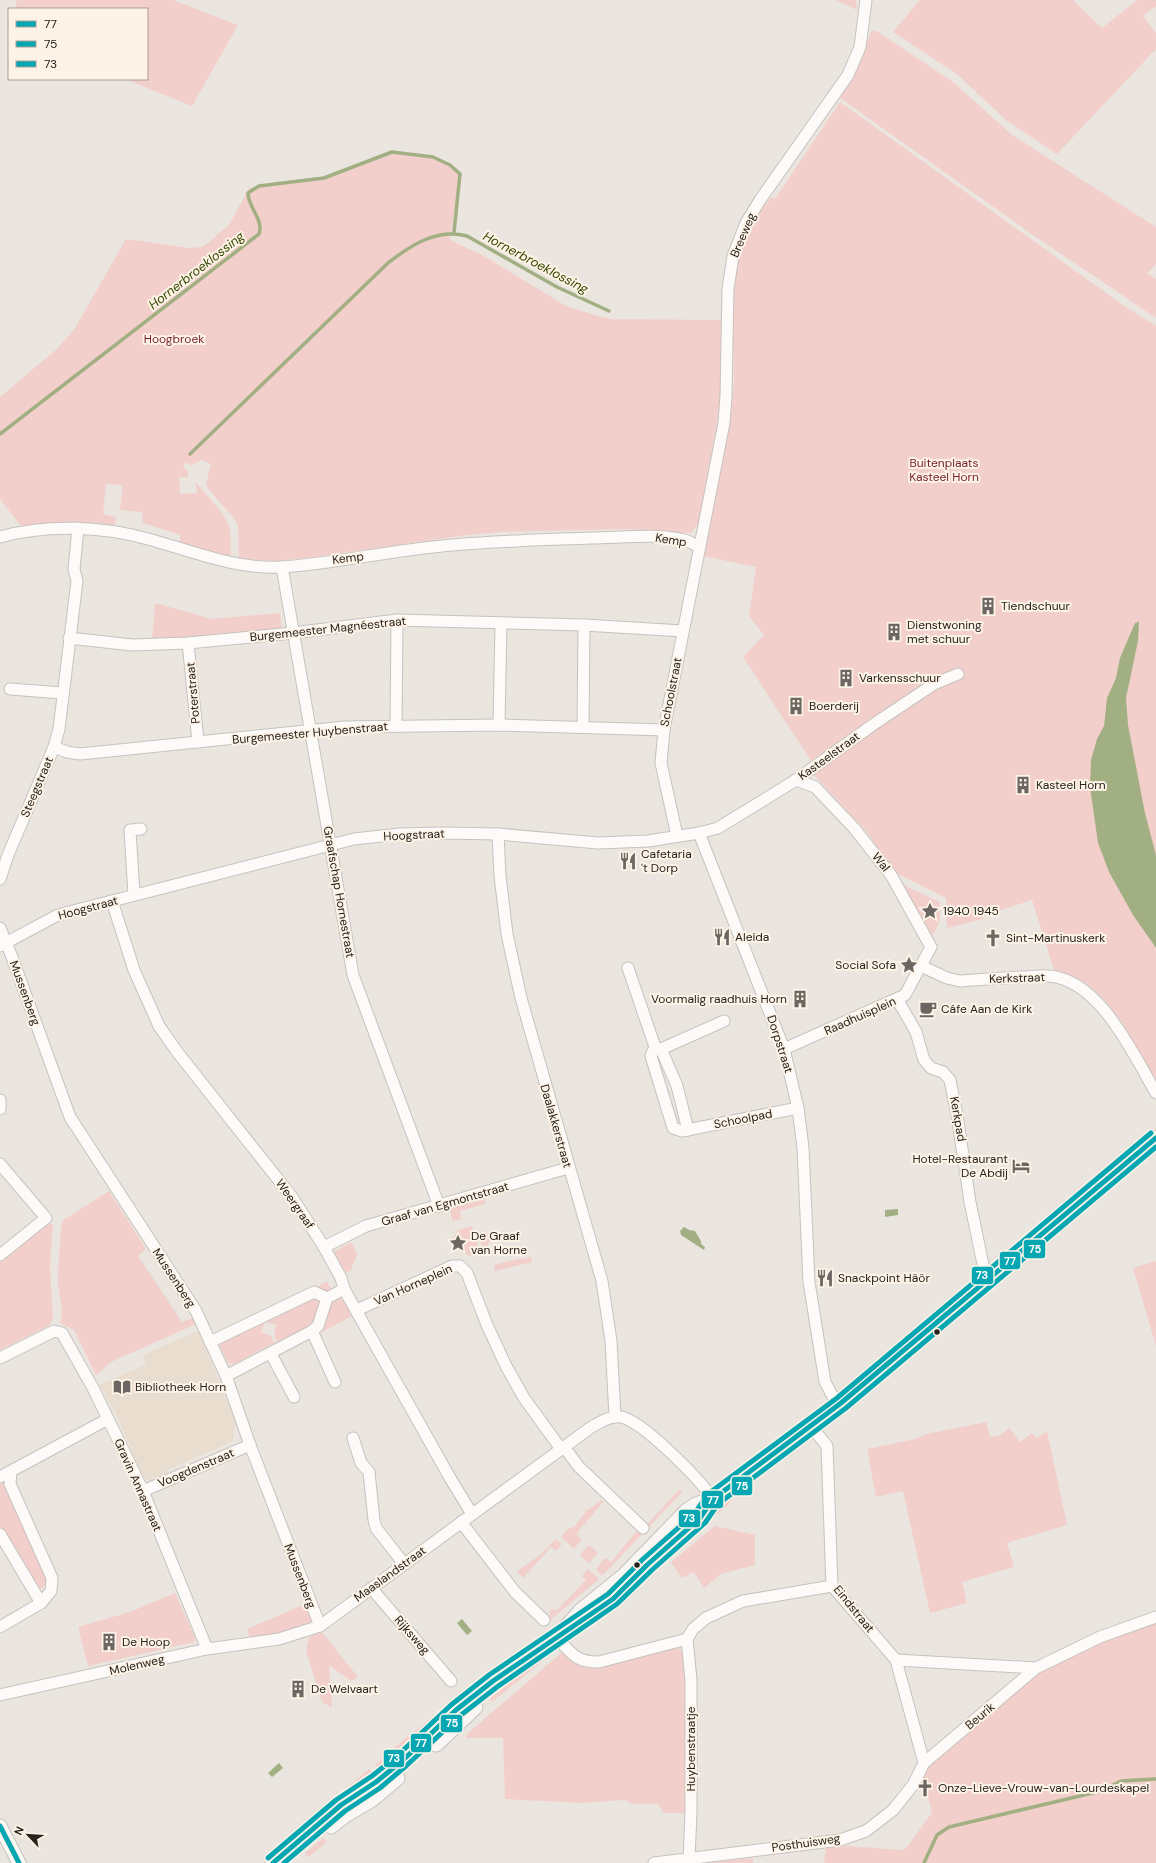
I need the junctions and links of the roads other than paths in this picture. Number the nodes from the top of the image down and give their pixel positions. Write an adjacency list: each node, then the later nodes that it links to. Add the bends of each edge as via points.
1 (866, 0): 4 (street, Breeweg, via 860,47 848,75 760,200 746,223 733,256 728,289 724,423)
2 (78, 528): 3 (street, Kemp, via 15,532); 5 (street, Kemp, via 108,530 146,538 214,559 252,566); 11 (street, Steegstraat, via 74,570 77,581)
3 (0, 537)
4 (700, 548): 5 (street, Kemp, via 684,540 649,537 505,541 442,546); 9 (street, Schoolstraat)
5 (282, 567): 10 (street, Graafschap Hornestraat)
6 (397, 620): 7 (street, Burgemeester Magnéestraat); 10 (street, Burgemeester Magnéestraat); 17 (street)
7 (501, 623): 8 (street, Burgemeester Magnéestraat); 16 (street)
8 (584, 625): 9 (street, Burgemeester Magnéestraat); 18 (street)
9 (683, 631): 19 (street, Schoolstraat)
10 (293, 633): 12 (street, Burgemeester Magnéestraat); 20 (street, Graafschap Hornestraat)
11 (69, 638): 12 (street, Burgemeester Magnéestraat, via 132,645); 15 (street, Steegstraat)
12 (188, 643): 21 (street, Poterstraat)
13 (958, 674): 23 (street, Kasteelstraat, via 928,688)
14 (10, 689): 15 (street)
15 (62, 693): 22 (street, Steegstraat, via 59,729)
16 (499, 725): 17 (street, Burgemeester Huybenstraat); 18 (street, Burgemeester Huybenstraat)
17 (396, 726): 20 (street, Burgemeester Huybenstraat, via 345,727)
18 (583, 727): 19 (street, Burgemeester Huybenstraat)
19 (664, 730): 27 (street, Schoolstraat, via 661,763)
20 (310, 732): 21 (street, Burgemeester Huybenstraat); 28 (street, Graafschap Hornestraat)
21 (198, 742): 22 (street, Burgemeester Huybenstraat, via 80,754)
22 (54, 747): 29 (street, Steegstraat)
23 (796, 780): 25 (street, Kasteelstraat, via 718,828); 34 (street, Wal, via 815,787 854,828 891,875 931,947)
24 (141, 829): 30 (street, Hoogstraat, via 130,830)
25 (699, 833): 27 (street, Hoogstraat); 39 (street, Dorpstraat)
26 (498, 834): 27 (street, Hoogstraat, via 598,843 648,841); 28 (street, Hoogstraat, via 400,834); 47 (street, Daalakkerstraat, via 507,934 521,998)
27 (677, 836)
28 (332, 844): 30 (street, Hoogstraat); 48 (street, Graafschap Hornestraat, via 353,975)
29 (0, 879)
30 (134, 895): 31 (street, Hoogstraat)
31 (112, 901): 33 (street, Hoogstraat, via 56,916); 49 (street, Weergraaf, via 134,970 159,1026 292,1197)
32 (0, 928): 33 (street)
33 (3, 944): 56 (street, Mussenberg, via 70,1117 196,1311)
34 (921, 966): 36 (street, Raadhuisplein, via 905,995); 40 (street, Kerkstraat, via 960,981 1049,976 1082,989 1098,1002 1113,1022)
35 (628, 968): 38 (street)
36 (897, 999): 39 (street, Raadhuisplein); 51 (street, Kerkpad, via 916,1032 924,1060 932,1068 943,1072 950,1080 958,1115 970,1202)
37 (724, 1021): 38 (street)
38 (658, 1048): 44 (street, via 677,1086); 44 (street, via 651,1056 673,1128)
39 (784, 1049): 42 (street, Dorpstraat)
40 (1156, 1093)
41 (0, 1100): 43 (street)
42 (798, 1108): 44 (street, Schoolpad); 62 (street, Dorpstraat, via 803,1148 809,1282 825,1382 832,1395)
43 (0, 1109)
44 (688, 1130)
45 (1156, 1138): 51 (main road)
46 (0, 1164): 50 (street, via 46,1218)
47 (568, 1168): 48 (street, Graaf van Egmontstraat); 63 (street, Daalakkerstraat, via 602,1281 612,1341)
48 (439, 1206): 49 (street, Graaf van Egmontstraat, via 366,1226)
49 (324, 1247): 52 (street, Weergraaf, via 341,1278)
50 (0, 1255)
51 (987, 1273): 62 (main road)
52 (344, 1289): 53 (street); 54 (street, Weergraaf)
53 (327, 1298): 55 (street, via 318,1326); 56 (street, via 314,1292)
54 (357, 1310): 68 (street, Van Horneplein, via 452,1266 460,1266 467,1273 506,1366 524,1398); 73 (street, Weergraaf)
55 (312, 1332): 57 (street); 60 (street)
56 (210, 1342): 59 (street, Mussenberg)
57 (271, 1354): 59 (street); 61 (street)
58 (0, 1358): 64 (street, Gravin Annastraat, via 54,1331 62,1333)
59 (226, 1376): 67 (street, Mussenberg)
60 (335, 1382)
61 (294, 1397)
62 (841, 1403): 65 (main road)
63 (615, 1417): 68 (street, Maaslandstraat, via 590,1428); 72 (street, via 628,1419 649,1433 700,1482)
64 (108, 1419): 69 (street); 71 (street, Gravin Annastraat)
65 (811, 1426): 72 (main road); 78 (street, Eindstraat, via 827,1446)
66 (353, 1438): 77 (street, via 362,1463 369,1472 376,1528)
67 (250, 1445): 71 (street, Voogdenstraat); 83 (street, Mussenberg)
68 (562, 1448): 73 (street, Maaslandstraat); 75 (street)
69 (10, 1472): 70 (street); 80 (street, via 10,1484 52,1578 51,1591)
70 (0, 1477)
71 (143, 1491): 87 (street, Gravin Annastraat)
72 (713, 1499): 85 (main road, via 696,1505 677,1520 625,1575 582,1610)
73 (472, 1514): 74 (street, Maaslandstraat)
74 (461, 1522): 77 (street, Maaslandstraat); 82 (street, via 516,1592)
75 (643, 1528)
76 (0, 1534): 80 (street)
77 (404, 1564): 79 (street, Maaslandstraat)
78 (832, 1586): 86 (street, via 743,1601 706,1618 693,1629); 89 (street, Eindstraat)
79 (372, 1589): 83 (street, Maaslandstraat); 91 (street, Rijksweg)
80 (41, 1603): 84 (street)
81 (1156, 1617): 90 (street, Beurik, via 1100,1637)
82 (544, 1620)
83 (320, 1626): 87 (street, Molenweg, via 279,1639)
84 (0, 1627)
85 (557, 1638): 86 (street, via 568,1651 586,1662 599,1662); 88 (main road)
86 (687, 1639): 95 (street, Huybenstraatje, via 691,1680)
87 (207, 1649): 92 (street, Molenweg)
88 (531, 1656): 97 (main road, via 456,1710 402,1761 341,1805); 98 (main road, via 516,1673 468,1713 397,1779 372,1799 345,1815)
89 (896, 1660): 90 (street, Beurik); 93 (street, Eindstraat)
90 (1036, 1668): 93 (street, Beurik)
91 (452, 1681)
92 (0, 1696)
93 (924, 1763): 95 (street, Posthuisweg, via 913,1785 893,1810 866,1831 840,1840)
94 (0, 1826): 96 (street)
95 (689, 1859): 99 (street, Posthuisweg)
96 (19, 1863)
97 (273, 1863)
98 (287, 1863)
99 (654, 1863)

